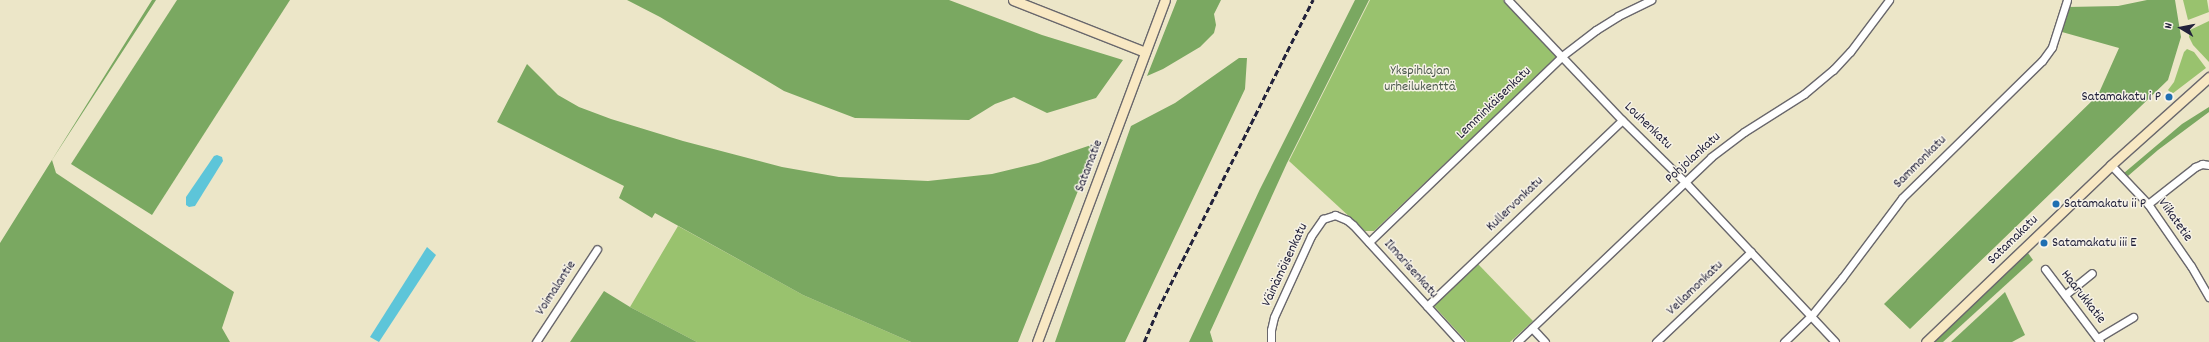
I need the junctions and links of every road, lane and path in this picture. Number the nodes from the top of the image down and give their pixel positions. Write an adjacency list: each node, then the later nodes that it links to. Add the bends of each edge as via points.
1 (1013, 0): 7 (street)
2 (1165, 0): 7 (street, Satamatie)
3 (1508, 0): 8 (street, Louhenkatu)
4 (1650, 0): 8 (street, Lemminkäisenkatu, via 1596,30)
5 (1889, 0): 13 (street, Pohjolankatu, via 1850,52 1833,70 1804,94 1730,142)
6 (2067, 0): 24 (street, Sammonkatu, via 2052,47 2042,61 1902,198)
7 (1145, 52): 29 (street, Satamatie)
8 (1562, 56): 10 (street, Louhenkatu); 16 (street, Lemminkäisenkatu)
9 (2209, 77): 11 (street, Satamakatu)
10 (1622, 120): 13 (street, Louhenkatu); 23 (street, Kullervonkatu)
11 (2111, 165): 14 (street, Viikatetie); 37 (street, Satamakatu)
12 (2209, 165): 14 (street, via 2195,167)
13 (1685, 182): 18 (street, Louhenkatu); 26 (street, Pohjolankatu)
14 (2148, 204): 22 (street, Viikatetie)
15 (1340, 216): 16 (street, Ilmarisenkatu); 30 (street, Väinämöisenkatu, via 1323,219 1311,236 1274,317)
16 (1369, 242): 23 (street, Ilmarisenkatu)
17 (597, 249): 28 (street, Voimalantie)
18 (1751, 252): 24 (street, Louhenkatu); 34 (street, Vellamonkatu)
19 (2044, 269): 21 (street, Haarukkatie)
20 (2092, 273): 21 (street)
21 (2066, 294): 27 (street, Haarukkatie)
22 (2209, 297)
23 (1427, 306): 31 (street, Ilmarisenkatu)
24 (1810, 316): 35 (street, Sammonkatu); 36 (street, Louhenkatu)
25 (2133, 317): 27 (street)
26 (1532, 328): 32 (street, Pohjolankatu); 33 (street)
27 (2099, 340)
28 (536, 342)
29 (1037, 342)
30 (1270, 342)
31 (1460, 342)
32 (1517, 342)
33 (1545, 342)
34 (1656, 342)
35 (1784, 342)
36 (1835, 342)
37 (1926, 342)

